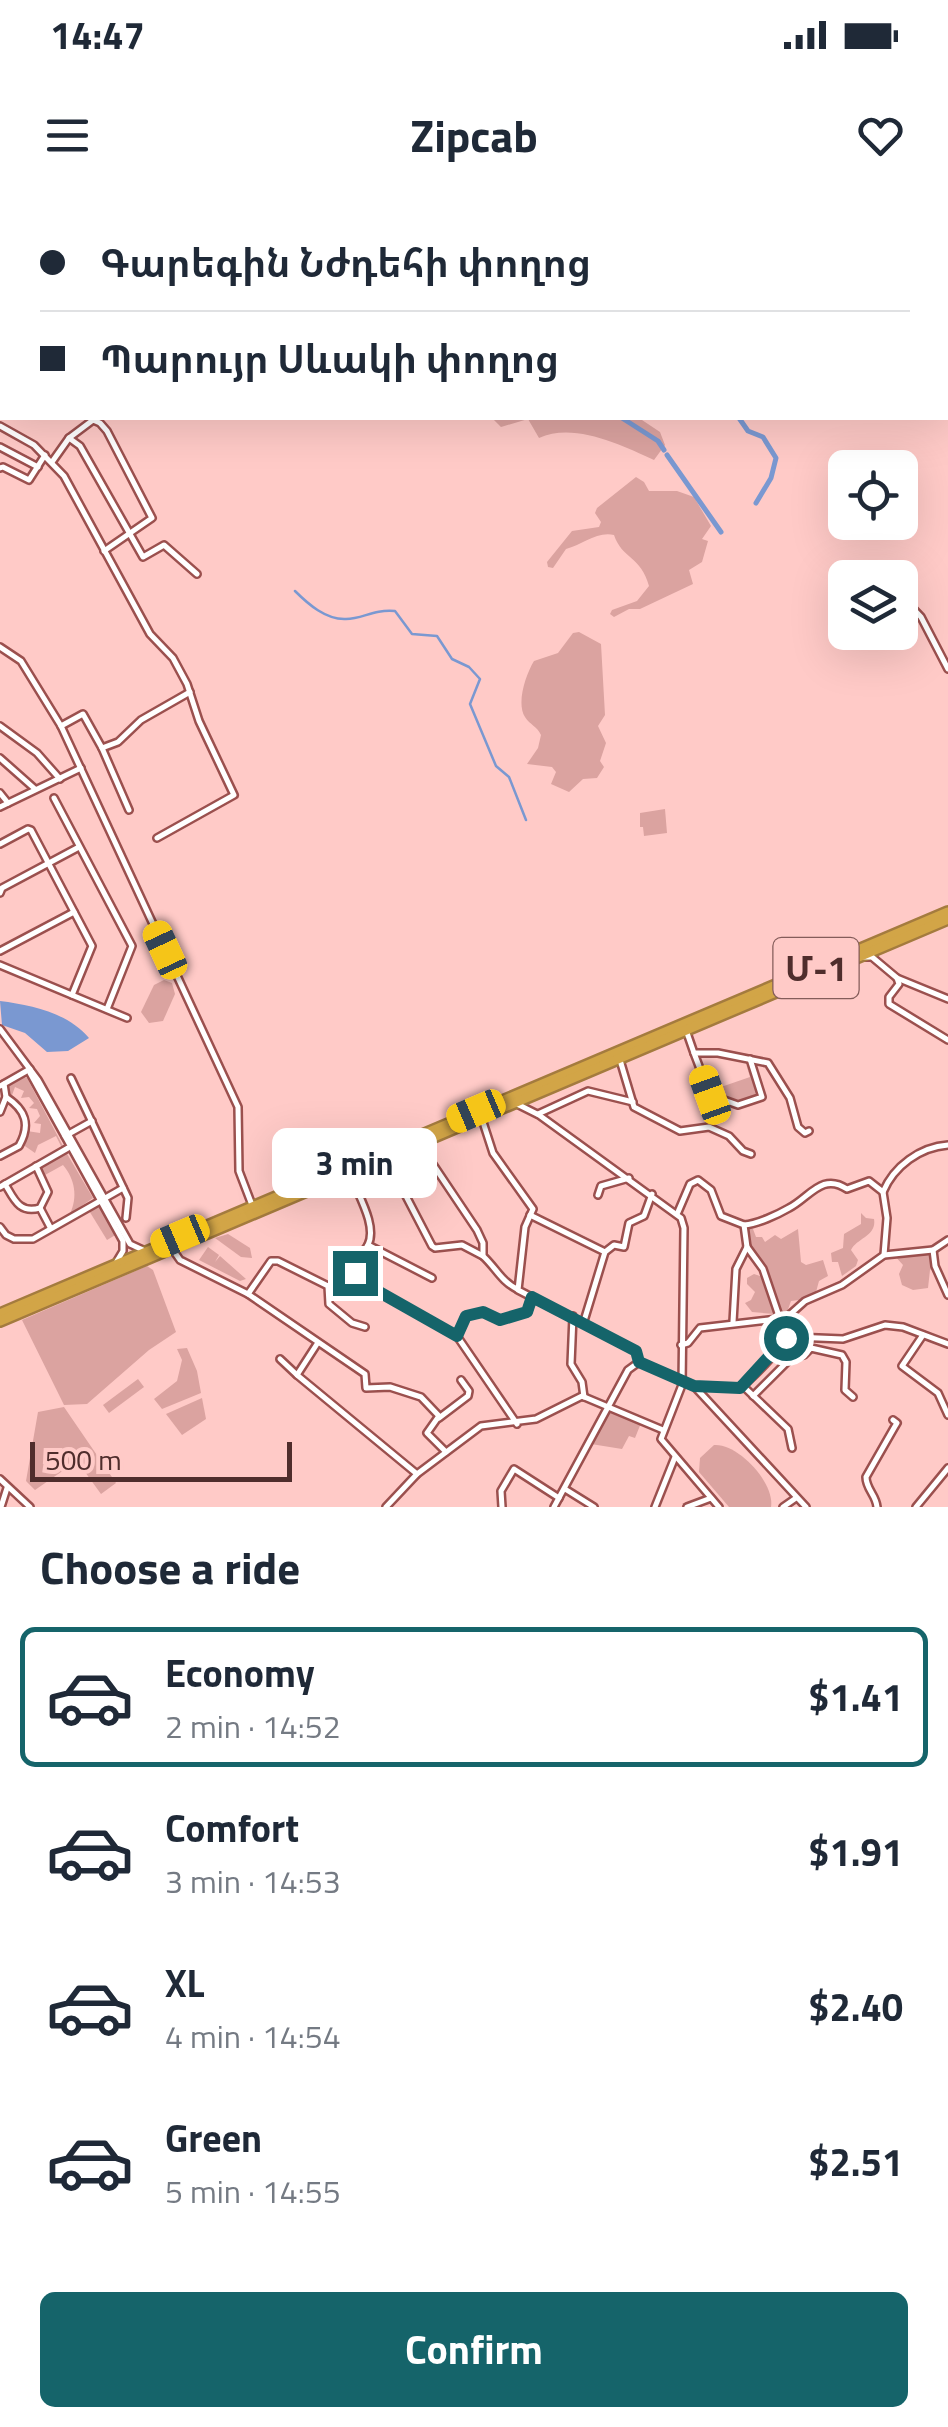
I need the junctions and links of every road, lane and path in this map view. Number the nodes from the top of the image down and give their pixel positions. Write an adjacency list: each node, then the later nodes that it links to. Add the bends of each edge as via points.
1 (0, 426): 4 (street)
2 (69, 438): 5 (street); 8 (street); 8 (street, via 93,420 107,431 152,518)
3 (0, 447): 7 (street)
4 (45, 455): 5 (street); 7 (street)
5 (52, 462): 9 (street)
6 (0, 468): 7 (street, via 28,480)
7 (38, 468)
8 (130, 534): 9 (street); 10 (street, via 143,556 164,546)
9 (104, 551): 14 (street)
10 (198, 574)
11 (918, 613): 13 (street)
12 (0, 647): 16 (street, via 22,661)
13 (948, 669)
14 (190, 692): 17 (street); 27 (street, via 234,795)
15 (0, 726): 20 (street)
16 (62, 726): 17 (street, via 82,714); 19 (street)
17 (102, 748): 26 (street)
18 (0, 758): 21 (street)
19 (81, 768): 20 (street); 78 (street, via 238,1108 240,1180)
20 (60, 779): 21 (street)
21 (36, 790): 24 (street)
22 (0, 794): 24 (street)
23 (54, 798): 29 (street)
24 (8, 803): 25 (street)
25 (0, 807)
26 (130, 810)
27 (157, 838)
28 (0, 844): 30 (street, via 28,829)
29 (79, 846): 30 (street); 40 (street, via 132,946)
30 (48, 863): 31 (street); 32 (street)
31 (0, 893)
32 (74, 912): 34 (street); 38 (street, via 92,946)
33 (948, 916): 35 (highway, Մ-1); 42 (highway, Մ-1)
34 (0, 951)
35 (860, 956): 37 (street, via 872,957); 42 (highway, Մ-1)
36 (0, 965): 38 (street)
37 (897, 978): 39 (street); 45 (street, via 890,1004)
38 (72, 994): 40 (street)
39 (948, 999)
40 (107, 1009): 41 (street)
41 (127, 1018)
42 (686, 1028): 46 (street); 47 (highway, Մ-1); 71 (highway, Մ-1)
43 (0, 1029): 44 (street)
44 (3, 1038): 49 (street)
45 (948, 1040)
46 (694, 1053): 48 (street); 48 (street, via 710,1095 738,1105 762,1097)
47 (619, 1058): 52 (highway, Մ-1); 55 (street)
48 (750, 1059): 60 (street, via 768,1063 790,1098 798,1127)
49 (29, 1068): 51 (street); 61 (street)
50 (71, 1078): 59 (street)
51 (2, 1085): 53 (street)
52 (537, 1092): 54 (highway, Մ-1); 57 (street)
53 (6, 1097): 56 (street); 66 (street, via 20,1108 26,1127 19,1146)
54 (514, 1102): 57 (street); 58 (highway, Մ-1)
55 (635, 1102): 57 (street, via 588,1091); 65 (street, via 680,1131 720,1130)
56 (0, 1112)
57 (538, 1114): 70 (street)
58 (481, 1116): 62 (highway, Մ-1); 81 (street, via 493,1153 530,1204)
59 (92, 1120): 61 (street); 73 (street)
60 (809, 1131)
61 (65, 1136): 64 (street); 77 (street)
62 (419, 1142): 68 (highway, Մ-1); 95 (street, via 476,1230)
63 (948, 1145): 74 (street, via 909,1158)
64 (68, 1148): 67 (street); 77 (street)
65 (751, 1154)
66 (0, 1156)
67 (36, 1166): 72 (street); 79 (street, via 48,1192)
68 (349, 1171): 71 (highway, Մ-1); 88 (street, via 366,1213)
69 (394, 1173): 95 (street, via 432,1246 462,1245)
70 (629, 1178): 75 (street); 76 (street, via 601,1186)
71 (308, 1185): 78 (highway, Մ-1); 86 (highway, Մ-1)
72 (3, 1186): 79 (street, via 18,1205)
73 (124, 1188): 77 (street); 82 (street)
74 (883, 1192): 83 (street, via 869,1181 847,1189 826,1184 795,1206); 94 (street)
75 (652, 1194): 80 (street); 93 (street, via 644,1216 629,1223 624,1247 614,1244)
76 (598, 1195)
77 (103, 1199): 85 (street); 91 (street, via 130,1244); 96 (street, via 124,1244)
78 (252, 1205): 86 (highway, Մ-1)
79 (40, 1208): 85 (street)
80 (678, 1212): 83 (street, via 698,1180 711,1190 721,1216); 115 (street, via 684,1228)
81 (530, 1216): 93 (street); 100 (street)
82 (126, 1218)
83 (744, 1225): 90 (street)
84 (0, 1227): 85 (street, via 24,1240)
85 (50, 1227)
86 (181, 1239): 89 (highway, Մ-1); 91 (highway, Մ-1)
87 (948, 1240): 92 (street)
88 (368, 1245): 97 (street, via 355,1260); 98 (street)
89 (171, 1247): 96 (highway, Մ-1); 101 (street, via 180,1260)
90 (747, 1247): 106 (street); 108 (street, via 736,1269)
91 (144, 1250): 96 (highway, Մ-1)
92 (932, 1250): 94 (street); 102 (street)
93 (605, 1252): 107 (street)
94 (884, 1255): 106 (street)
95 (482, 1256): 100 (street, via 502,1282)
96 (115, 1265): 105 (highway, Մ-1)
97 (355, 1273): 99 (street); 111 (street)
98 (432, 1278)
99 (328, 1286): 101 (street, via 271,1261); 109 (street, via 329,1304)
100 (518, 1290): 103 (street)
101 (248, 1294): 113 (street)
102 (948, 1295)
103 (532, 1297): 104 (street); 111 (street, via 527,1312 500,1320 483,1312 466,1316)
104 (573, 1316): 107 (street); 125 (street, via 571,1364)
105 (0, 1318)
106 (783, 1319): 108 (street); 112 (street)
107 (584, 1322): 117 (street, via 636,1351)
108 (733, 1322): 115 (street, via 700,1328)
109 (365, 1327)
110 (923, 1334): 112 (street, via 885,1325 843,1339); 114 (street); 127 (street, via 902,1366 938,1393)
111 (457, 1336): 130 (street)
112 (783, 1342): 122 (street)
113 (317, 1344): 118 (street); 128 (street, via 364,1374 366,1388 420,1397)
114 (948, 1344)
115 (680, 1345): 119 (street)
116 (280, 1359): 118 (street)
117 (639, 1362): 119 (street); 126 (street)
118 (297, 1374): 136 (street)
119 (681, 1379): 121 (street); 131 (street)
120 (461, 1380): 128 (street, via 468,1396)
121 (694, 1386): 122 (street); 142 (street)
122 (743, 1386): 123 (street)
123 (752, 1396): 124 (street, via 811,1348 842,1355 844,1390); 132 (street, via 788,1429)
124 (853, 1396)
125 (584, 1397): 126 (street); 130 (street)
126 (608, 1407): 131 (street); 139 (street)
127 (948, 1415)
128 (439, 1418): 133 (street, via 427,1430)
129 (893, 1420): 155 (street, via 866,1476)
130 (517, 1424): 133 (street, via 481,1426)
131 (664, 1430): 134 (street, via 662,1443)
132 (792, 1448)
133 (446, 1452): 136 (street)
134 (675, 1457): 141 (street); 150 (street)
135 (948, 1468): 156 (street)
136 (417, 1474): 146 (street)
137 (0, 1479): 138 (street)
138 (7, 1488): 144 (street); 145 (street)
139 (565, 1489): 140 (street); 149 (street)
140 (559, 1498): 147 (street, via 514,1470 501,1492); 148 (street)
141 (710, 1498): 143 (street); 152 (street)
142 (796, 1498): 153 (street); 154 (street)
143 (705, 1505): 151 (street)
144 (0, 1507)
145 (30, 1507)
146 (386, 1507)
147 (502, 1507)
148 (554, 1507)
149 (594, 1507)
150 (655, 1507)
151 (688, 1507)
152 (719, 1507)
153 (782, 1507)
154 (806, 1507)
155 (877, 1507)
156 (916, 1507)

